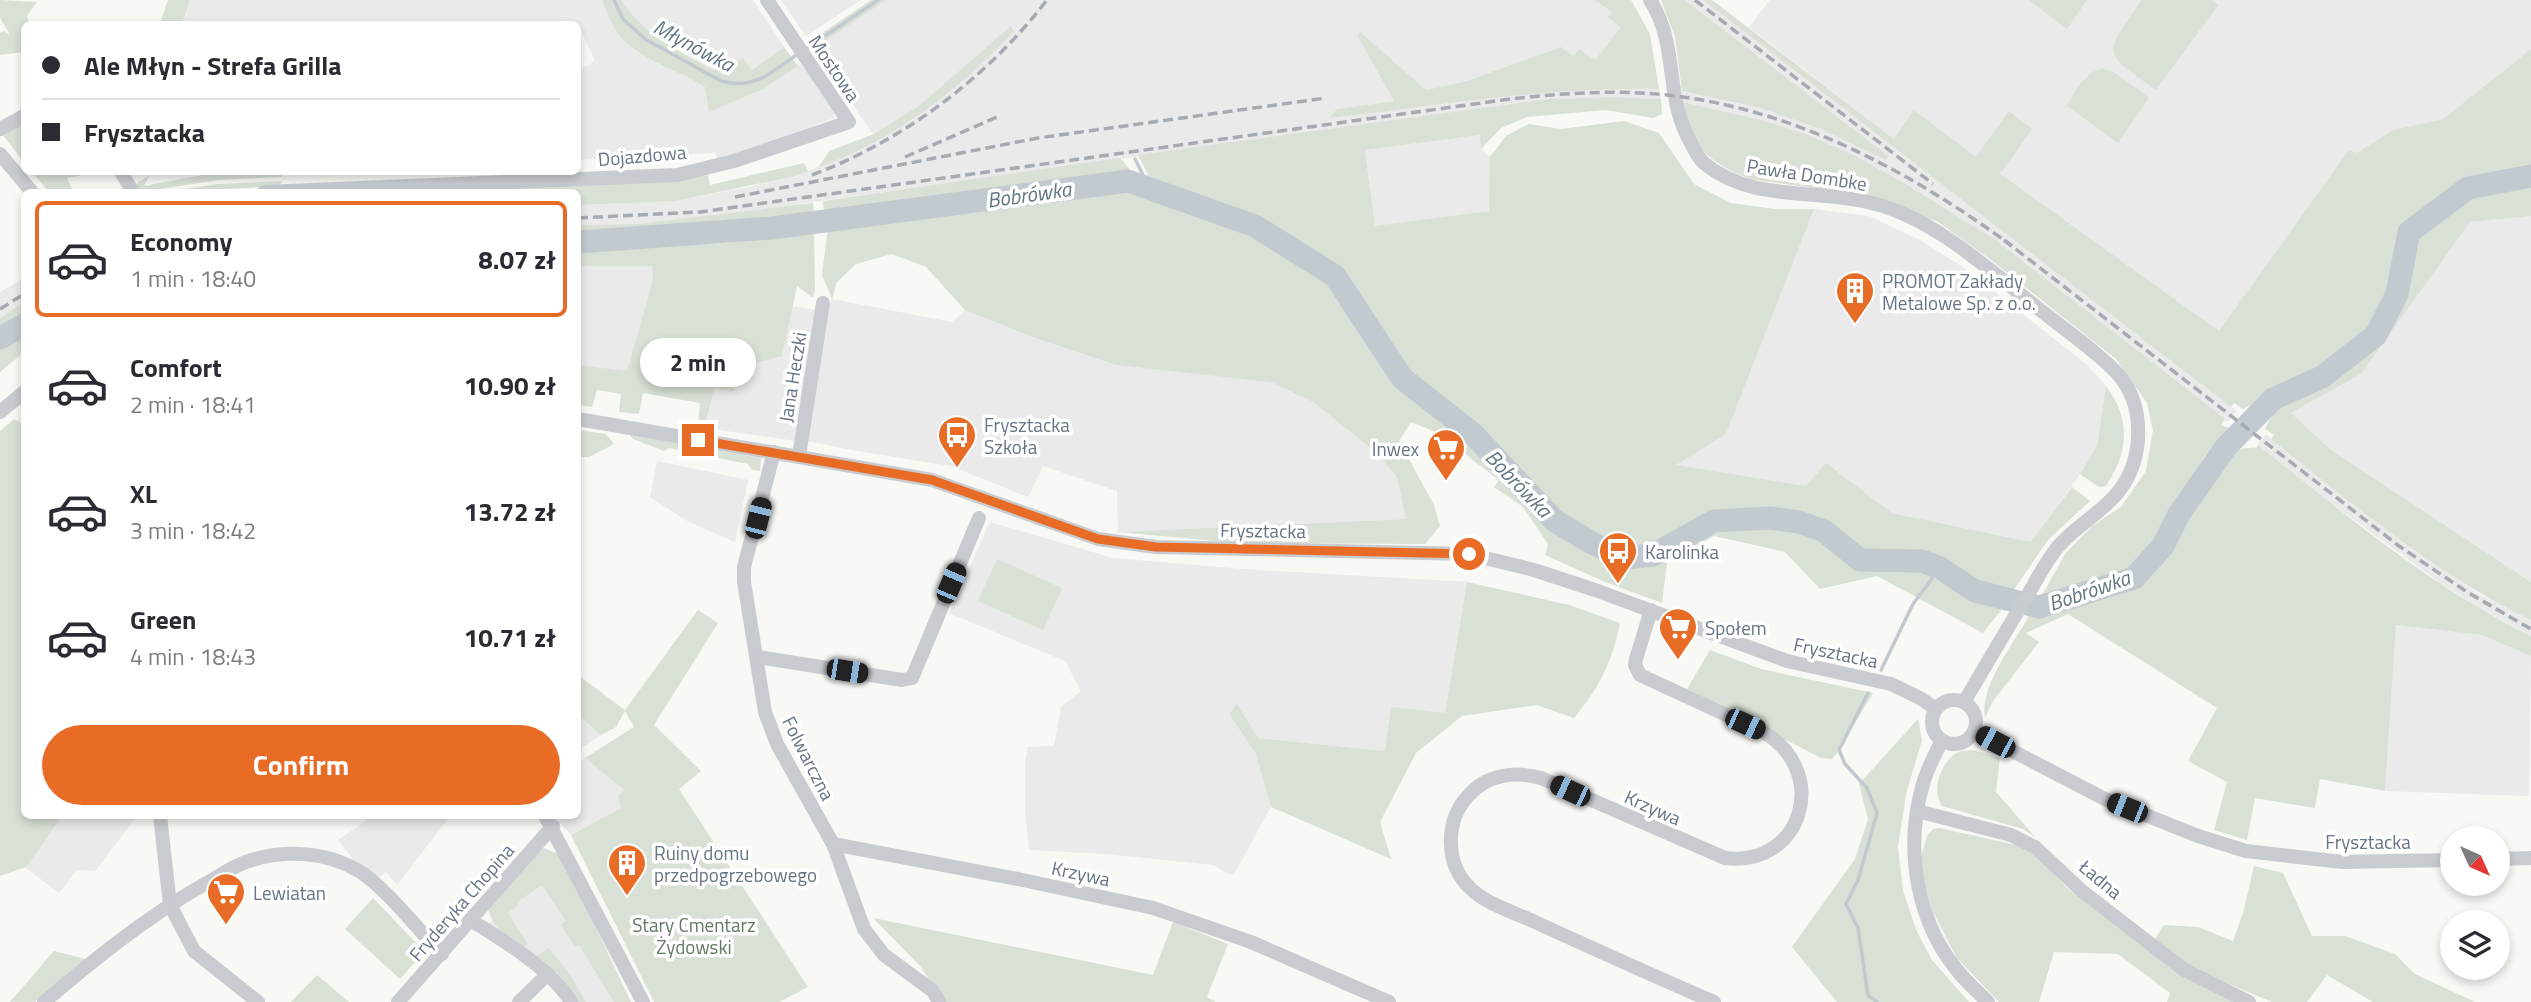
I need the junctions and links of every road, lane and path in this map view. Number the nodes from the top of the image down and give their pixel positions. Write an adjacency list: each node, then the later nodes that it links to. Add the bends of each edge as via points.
1 (767, 0): 4 (street, Mostowa)
2 (1650, 0): 18 (street, Pawła Dombke, via 1669,46 1679,120 1702,162 1736,183 1878,204 1919,222 2081,342 2118,374 2126,387 2136,413 2139,442 2132,468 2106,505 2064,540)
3 (21, 118): 5 (street)
4 (849, 122): 8 (street, Dojazdowa, via 677,175)
5 (0, 129)
6 (0, 153): 7 (street)
7 (30, 189)
8 (337, 189)
9 (823, 303): 14 (street, Jana Heczki)
10 (21, 394): 11 (street)
11 (0, 412)
12 (581, 420): 13 (street, Frysztacka)
13 (774, 452): 14 (street, Frysztacka); 17 (street, Folwarczna, via 744,567)
14 (799, 456): 16 (street, Frysztacka, via 932,480 1098,539 1156,547 1469,554 1534,570)
15 (979, 517): 17 (street, via 912,678)
16 (1651, 610): 19 (street, Frysztacka, via 1787,662 1891,684); 41 (street, Krzywa, via 1636,659 1640,675 1765,733 1783,747 1798,769 1802,786 1800,812 1788,834 1756,856 1725,858 1541,778 1513,774 1484,783 1467,796 1454,822 1451,852 1458,872 1477,894)
17 (758, 657): 25 (street, Folwarczna, via 770,729)
18 (1964, 702): 19 (street, via 1952,700); 20 (street, via 1976,718)
19 (1936, 709): 21 (street, via 1933,730)
20 (1974, 731): 21 (street, via 1957,744); 28 (street, Frysztacka, via 2103,798 2246,852 2342,862)
21 (1942, 740): 22 (street, via 1923,782)
22 (1917, 811): 42 (street, via 1913,851 1927,914 1961,975); 43 (street, Ładna, via 2011,835 2035,847 2082,891 2183,969)
23 (160, 819): 29 (street)
24 (549, 821): 30 (street, Fryderyka Chopina); 38 (street)
25 (833, 844): 39 (street, Folwarczna, via 864,929 884,955 933,991); 40 (street, Krzywa, via 1153,908 1251,942)
26 (2531, 858): 27 (street)
27 (2510, 859)
28 (2440, 860)
29 (170, 905): 31 (street, via 244,863 274,855 310,854 363,873); 33 (street); 34 (street, via 194,951)
30 (470, 920): 31 (street, Fryderyka Chopina); 32 (street)
31 (442, 954): 35 (street, Fryderyka Chopina)
32 (548, 974): 36 (street); 37 (street)
33 (44, 1002)
34 (258, 1002)
35 (398, 1002)
36 (519, 1002)
37 (571, 1002)
38 (643, 1002)
39 (939, 1002)
40 (1390, 1002)
41 (1714, 1002)
42 (1988, 1002)
43 (2249, 1002)

